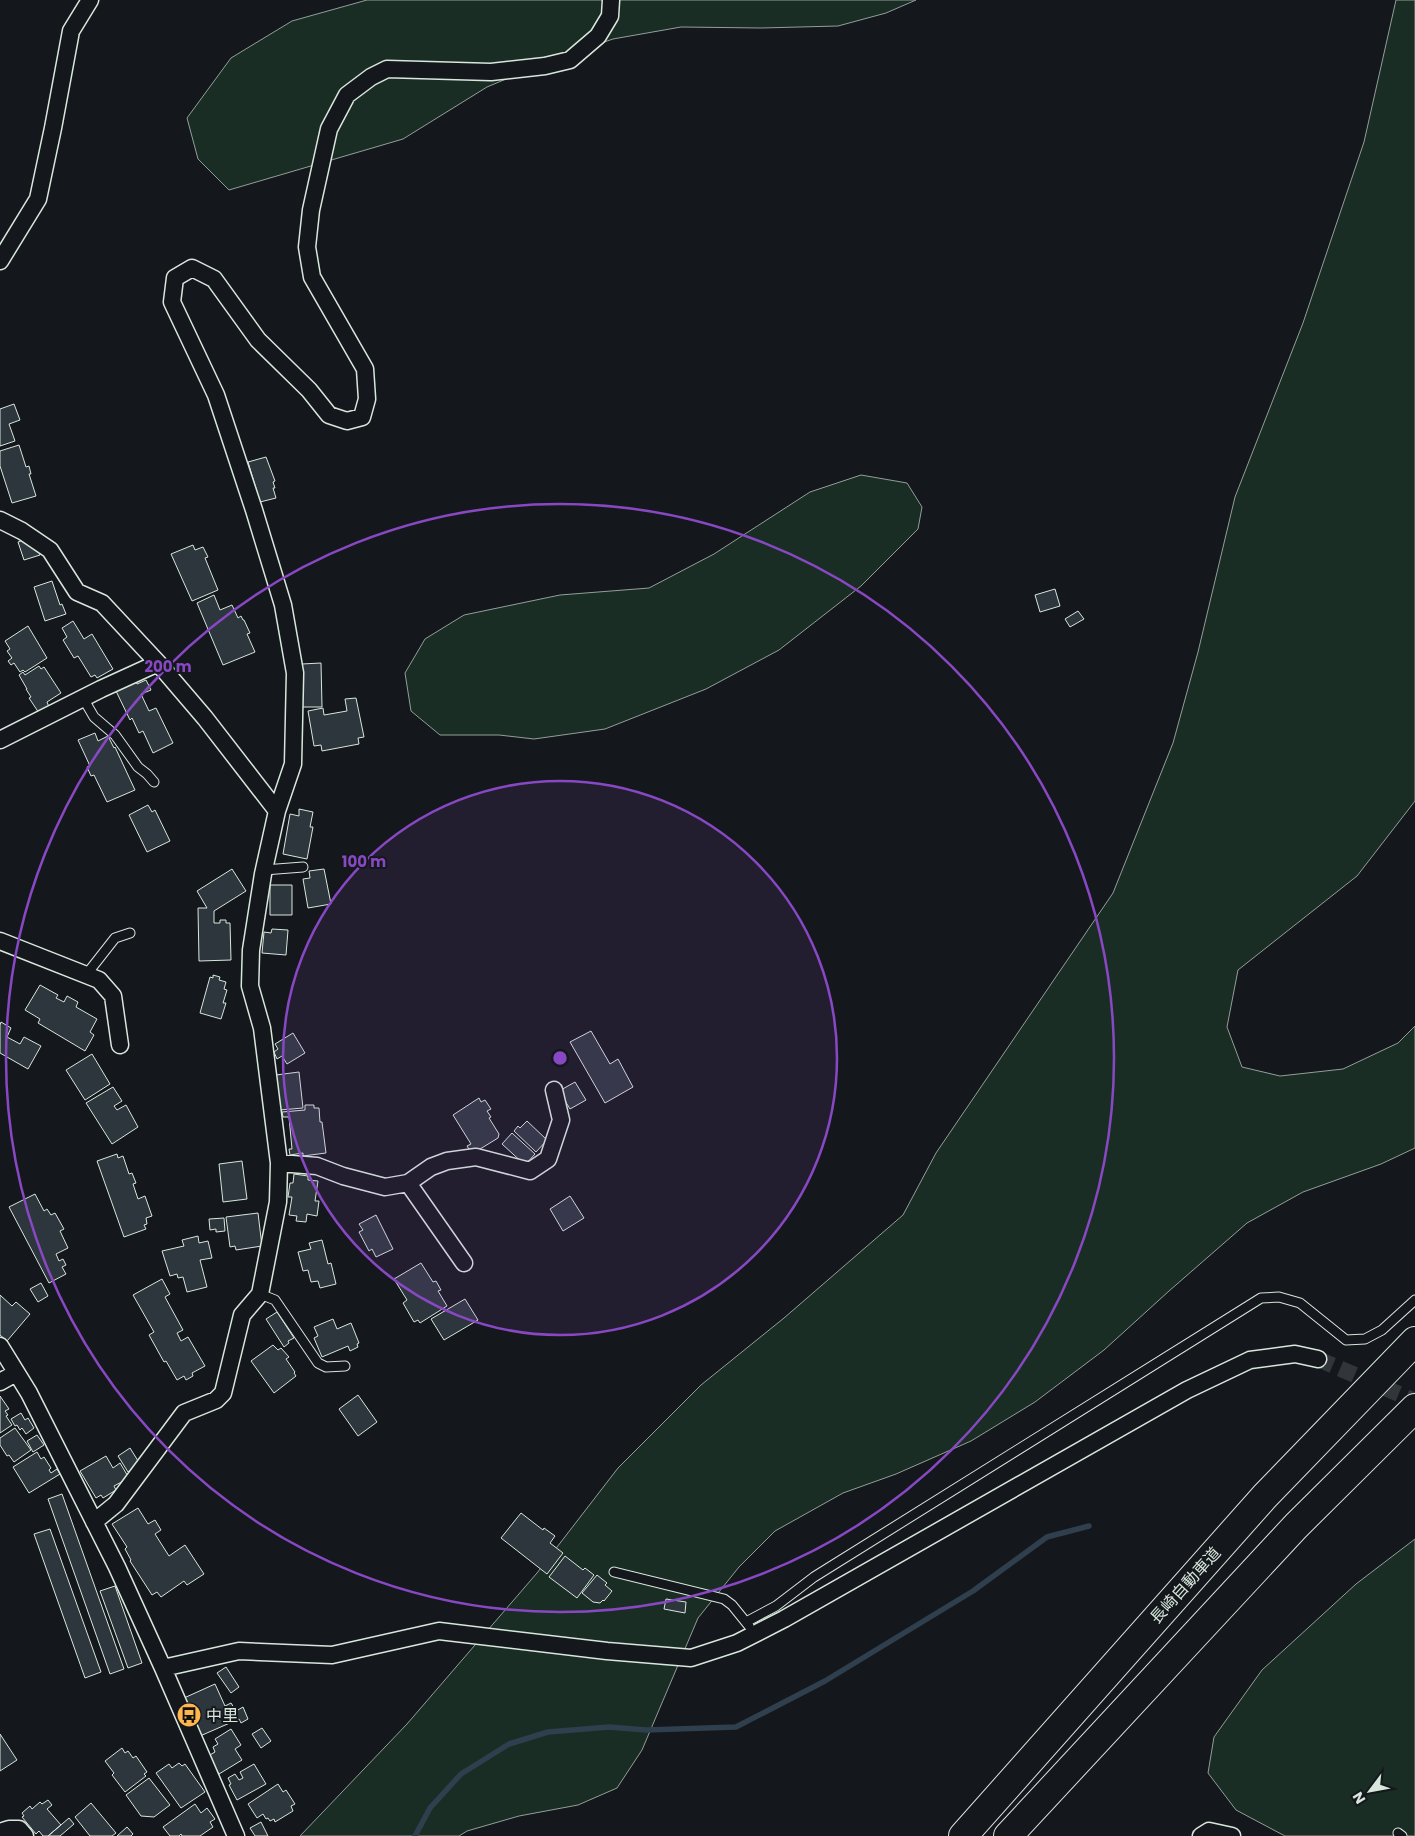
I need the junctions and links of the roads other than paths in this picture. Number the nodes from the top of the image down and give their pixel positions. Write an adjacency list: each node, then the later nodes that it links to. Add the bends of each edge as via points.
1 (90, 0): 3 (street, via 71,31 38,199)
2 (611, 0): 9 (street, via 610,16 598,36 570,60 491,72 387,68 370,76 347,95 329,129 306,247 312,277 365,369 367,399 362,416 347,421 329,415 309,390 258,340 214,279 192,268 174,278 172,302 216,395 283,605 294,673 293,764)
3 (0, 261)
4 (0, 520): 5 (street, via 50,550 77,592 102,603)
5 (158, 663): 6 (street); 9 (street)
6 (83, 698): 7 (street); 8 (lane, via 94,716 115,735 138,767)
7 (0, 740)
8 (154, 782)
9 (277, 811): 11 (street)
10 (304, 868): 11 (lane)
11 (264, 870): 17 (street, via 251,950 250,986 262,1028)
12 (130, 932): 14 (lane, via 115,938)
13 (0, 941): 14 (street)
14 (86, 975): 15 (street, via 99,980 114,996)
15 (120, 1045)
16 (554, 1090): 18 (street, via 561,1120 548,1159 530,1171 476,1157 431,1167)
17 (279, 1163): 18 (street, via 317,1166 385,1187); 20 (street, via 278,1202)
18 (408, 1183): 19 (street)
19 (464, 1263)
20 (260, 1294): 25 (lane, via 274,1300 318,1363 326,1367); 29 (street, via 242,1315 223,1393 216,1400 184,1413 116,1504)
21 (1415, 1300): 31 (lane, via 1382,1330 1365,1339 1346,1340 1300,1302 1279,1297 1261,1298 814,1577)
22 (1415, 1341): 36 (highway, 長崎自動車道, via 1265,1496)
23 (0, 1346): 26 (street)
24 (1318, 1358): 31 (street, via 1295,1354 1250,1360 1187,1390 784,1619)
25 (345, 1366)
26 (16, 1373): 27 (street); 29 (street)
27 (0, 1382)
28 (1415, 1408): 37 (highway, via 1296,1526)
29 (94, 1522): 32 (street)
30 (614, 1572): 31 (lane, via 724,1600)
31 (750, 1628): 32 (street, via 737,1643 691,1658 439,1631 332,1655 239,1651)
32 (163, 1668): 34 (street)
33 (0, 1832): 35 (street, via 19,1829)
34 (231, 1834)
35 (25, 1836)
36 (963, 1836)
37 (1008, 1836)
38 (1201, 1836): 39 (street, via 1209,1831)
39 (1232, 1836)

